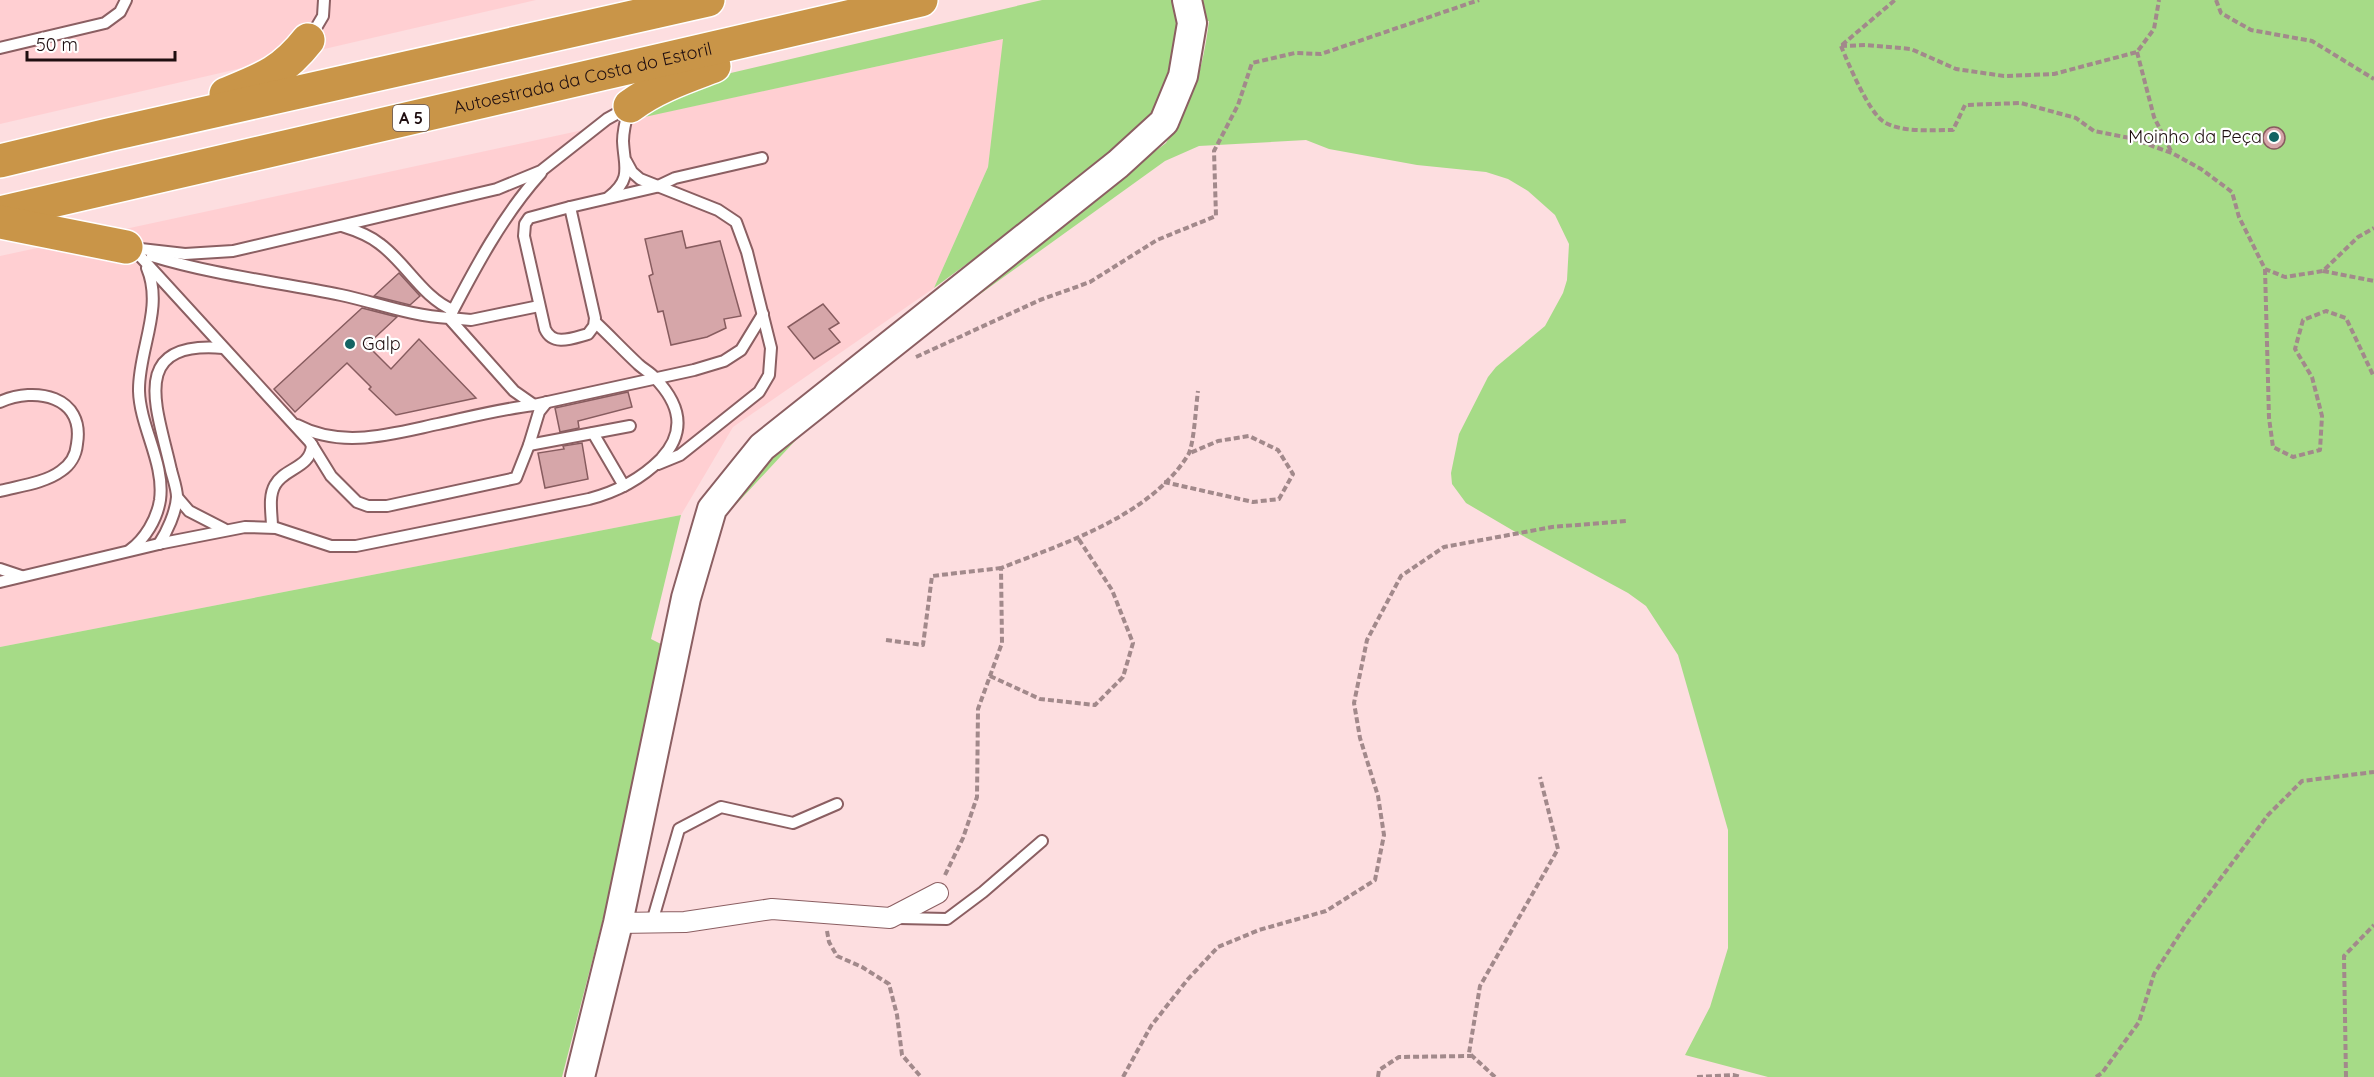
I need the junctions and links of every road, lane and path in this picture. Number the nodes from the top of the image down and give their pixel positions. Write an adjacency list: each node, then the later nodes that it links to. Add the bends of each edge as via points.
1 (126, 0): 13 (lane, via 120,12 105,23)
2 (324, 0): 11 (lane, via 323,16)
3 (708, 0): 17 (highway)
4 (921, 0): 10 (highway, Autoestrada da Costa do Estoril / A 5)
5 (1479, 0): 39 (path, via 1321,54 1295,53 1252,63 1238,105 1214,151 1216,216 1157,240 1090,282 1040,300)
6 (1895, 0): 12 (path)
7 (2159, 0): 14 (path, via 2154,29)
8 (2216, 0): 15 (path, via 2221,13 2251,30 2312,41)
9 (1190, 11): 77 (street, via 1183,76 1164,122 1118,164 762,447 712,509 686,598)
10 (821, 24): 16 (highway, via 681,78); 26 (highway, Autoestrada da Costa do Estoril / A 5)
11 (308, 40): 17 (highway, via 292,60 258,80)
12 (1841, 46): 14 (path, via 1911,49 1956,69 2004,76 2054,74); 18 (path, via 1865,98 1883,122 1908,129 1953,130 1965,105 2021,103 2076,118 2094,131 2130,138)
13 (0, 48)
14 (2137, 52): 18 (path, via 2154,117)
15 (2374, 79)
16 (630, 106): 21 (lane, via 623,140); 22 (lane, via 607,119)
17 (108, 135): 20 (highway)
18 (2172, 153): 31 (path, via 2232,192 2239,217)
19 (762, 158): 23 (lane, via 675,178)
20 (0, 161)
21 (626, 161): 23 (lane, via 636,176); 24 (lane, via 624,180)
22 (547, 167): 28 (lane, via 496,189); 35 (lane, via 518,202)
23 (656, 187): 24 (lane); 36 (lane, via 718,210 736,222)
24 (609, 197): 25 (lane)
25 (570, 207): 34 (lane, via 529,218 525,224 525,246); 37 (lane)
26 (0, 213)
27 (0, 222): 30 (highway)
28 (342, 226): 30 (lane, via 221,253 185,254); 35 (lane, via 382,244)
29 (2374, 228): 32 (path, via 2358,237)
30 (126, 247): 35 (lane, via 196,268 346,296 415,315); 38 (lane, via 139,255); 62 (lane, via 144,263 151,284 151,312 139,394 160,496 148,530)
31 (2265, 269): 32 (path, via 2285,277); 40 (path, via 2273,447 2293,458 2320,450 2322,416 2312,377 2295,349 2303,321 2326,311 2346,318)
32 (2324, 271): 33 (path)
33 (2374, 281)
34 (539, 306): 35 (lane, via 471,320); 37 (lane, via 546,332 555,339 588,334)
35 (451, 314): 45 (lane, via 514,391)
36 (763, 314): 41 (lane, via 734,355); 52 (lane, via 772,356 763,387 680,455)
37 (595, 322): 41 (lane)
38 (223, 348): 46 (lane); 56 (lane, via 182,349 166,361 156,378 155,400)
39 (909, 360)
40 (2374, 377)
41 (655, 378): 44 (lane); 52 (lane, via 672,401 678,426 671,447)
42 (1198, 392): 51 (path)
43 (0, 402): 55 (lane, via 32,394 55,399 69,410 78,437 72,460 59,473)
44 (547, 402): 45 (lane); 50 (lane, via 539,412)
45 (534, 405): 46 (lane, via 362,439 314,432)
46 (291, 422): 49 (lane)
47 (630, 426): 48 (lane)
48 (593, 433): 50 (lane); 54 (lane)
49 (312, 445): 50 (lane, via 343,489 362,504 375,507 516,478); 58 (lane, via 306,460 274,486)
50 (529, 446)
51 (1189, 453): 53 (path); 53 (path, via 1218,441 1249,436 1278,450 1293,474 1279,499 1253,502)
52 (654, 465): 54 (lane)
53 (1164, 482): 60 (path, via 1153,495)
54 (624, 486): 58 (lane, via 589,500 356,546 324,545)
55 (0, 491)
56 (177, 497): 59 (lane, via 189,512); 61 (lane)
57 (1626, 521): 82 (path, via 1552,527 1444,547 1401,576 1367,640 1354,704 1384,835 1375,880 1326,911 1259,930 1218,947 1151,1026)
58 (272, 527): 59 (lane)
59 (224, 529): 61 (lane)
60 (1078, 538): 63 (path); 68 (path, via 1112,590 1133,643 1123,677 1095,705 1040,699)
61 (159, 544): 62 (lane)
62 (128, 552): 65 (lane)
63 (1001, 568): 67 (path, via 932,576 923,645); 68 (path, via 1002,643)
64 (0, 569): 65 (lane)
65 (24, 576): 66 (lane)
66 (0, 582)
67 (886, 640)
68 (990, 676): 73 (path, via 978,709 977,797)
69 (2374, 772): 87 (path, via 2302,781 2268,815 2185,926 2154,974 2139,1022)
70 (1540, 777): 79 (path, via 1558,849 1480,986 1469,1053)
71 (837, 804): 76 (lane, via 793,823 721,807 679,829)
72 (1042, 841): 75 (lane, via 947,919)
73 (938, 892): 75 (street)
74 (824, 913): 75 (street); 76 (street, via 772,909 685,922); 81 (path, via 829,942 837,956 889,984 902,1056)
75 (890, 918)
76 (652, 922): 77 (street)
77 (618, 923): 80 (street)
78 (2374, 925): 88 (path, via 2344,956)
79 (1472, 1056): 83 (path, via 1399,1057 1379,1070); 84 (path)
80 (580, 1077)
81 (921, 1077)
82 (1123, 1077)
83 (1378, 1077)
84 (1494, 1077)
85 (1697, 1077): 86 (path)
86 (1741, 1077)
87 (2096, 1077)
88 (2346, 1077)

